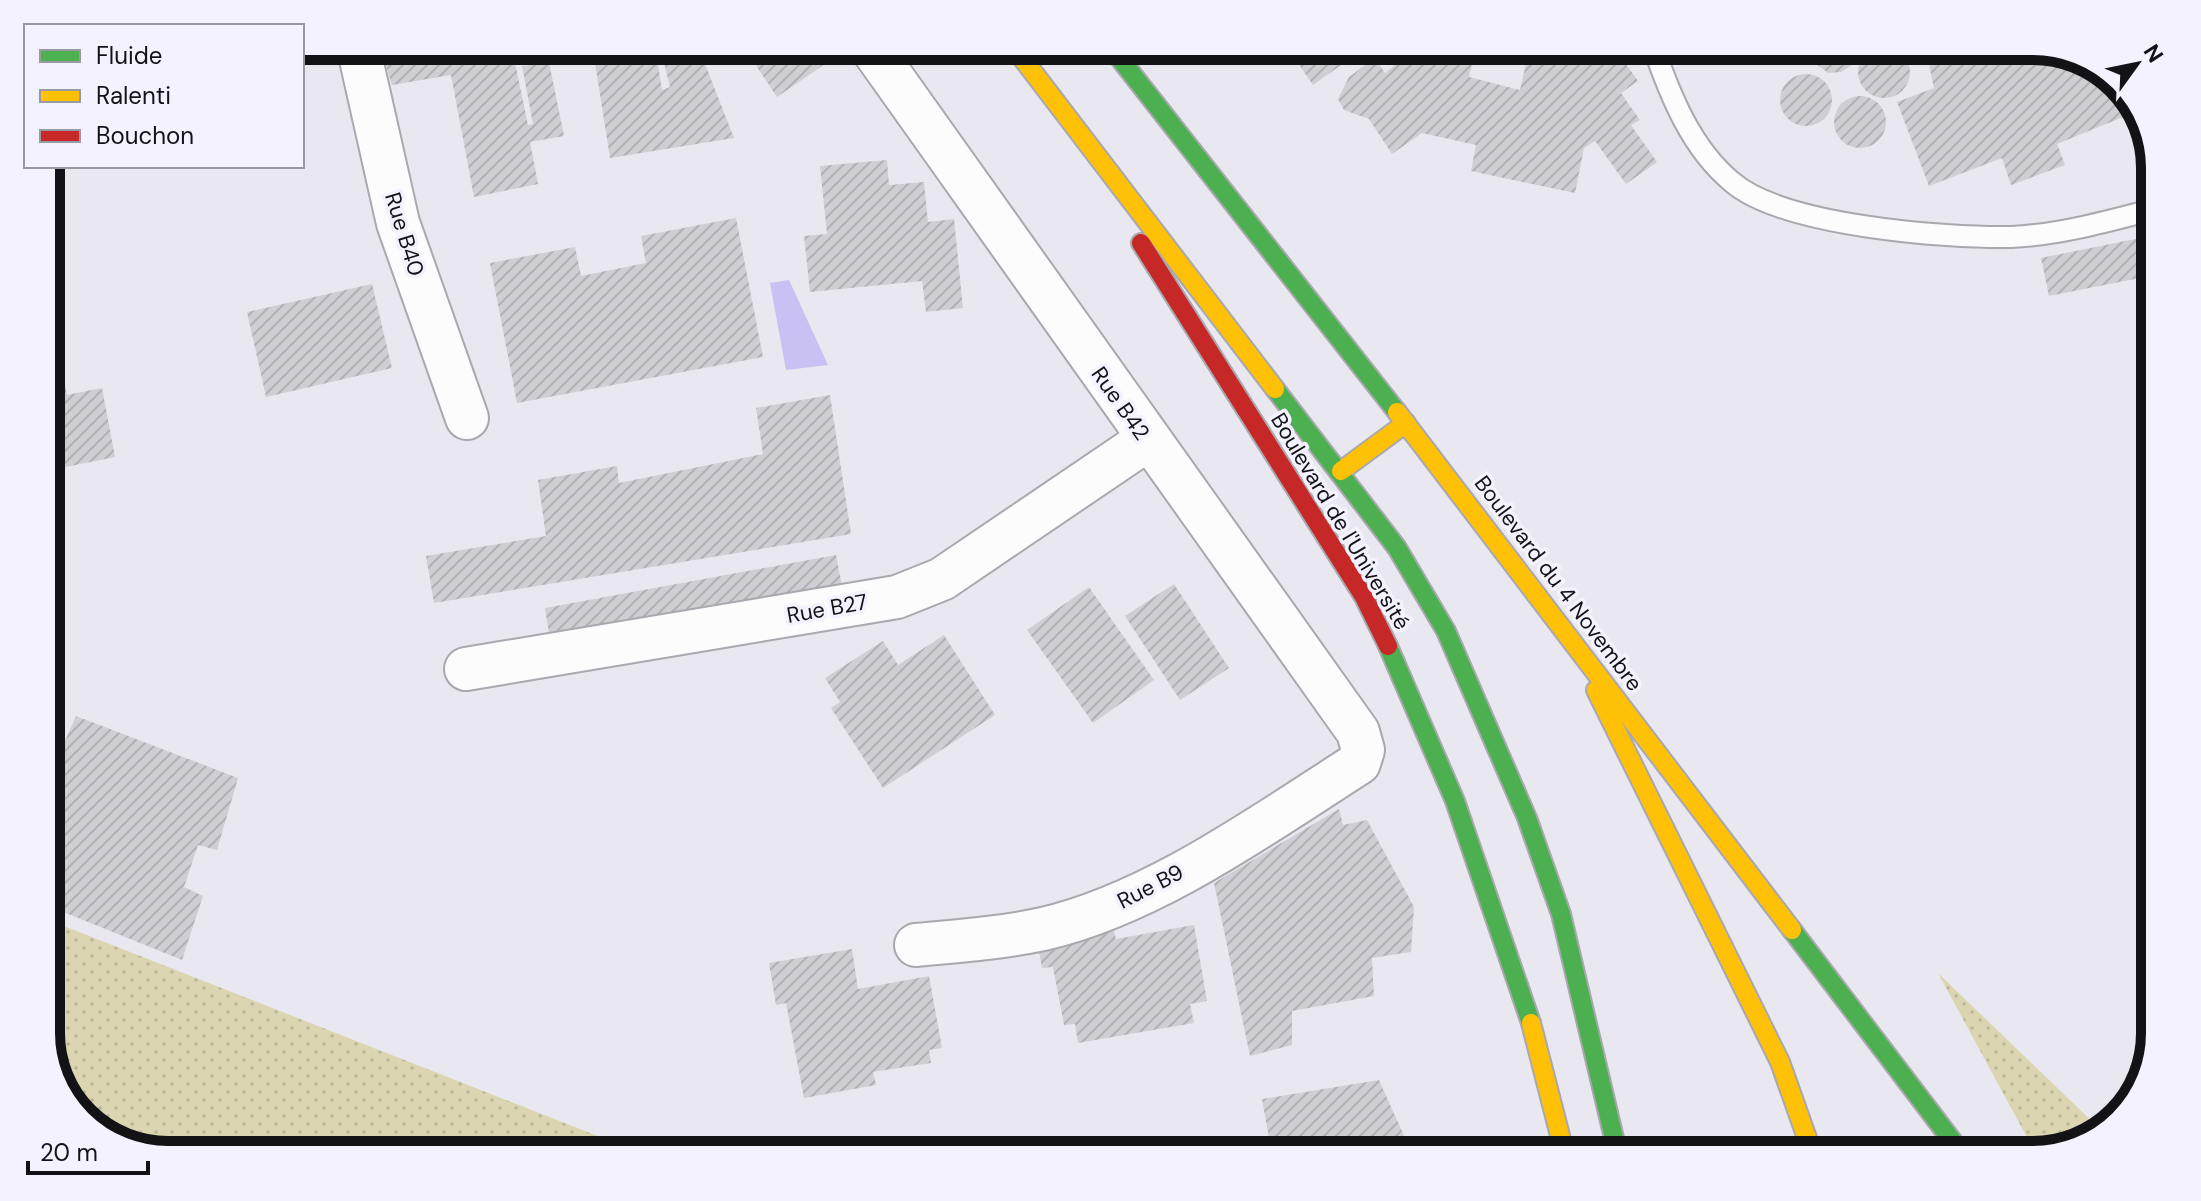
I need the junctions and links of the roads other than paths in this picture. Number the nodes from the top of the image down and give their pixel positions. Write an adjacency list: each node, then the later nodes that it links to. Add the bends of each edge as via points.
1 (361, 60): 8 (street, Rue B40, via 398,223)
2 (880, 60): 10 (street, Rue B42)
3 (1023, 60): 6 (main road)
4 (1121, 60): 9 (main road, Boulevard du 4 Novembre)
5 (1658, 60): 7 (lane, via 1671,97 1704,153 1733,184 1785,209 1864,227 2013,237)
6 (1042, 86): 11 (main road); 16 (main road, Boulevard de l'Université, via 1364,597 1472,839 1546,1069)
7 (2141, 213)
8 (467, 418)
9 (1406, 423): 11 (main road); 12 (main road, Boulevard du 4 Novembre)
10 (1147, 440): 13 (street, Rue B27, via 942,579 897,597); 14 (street, Rue B42, via 1358,732 1363,750)
11 (1341, 471): 17 (main road, via 1397,548 1446,631 1527,818 1561,914)
12 (1570, 637): 18 (main road, via 1780,1062); 19 (main road, Boulevard du 4 Novembre)
13 (466, 669)
14 (1359, 763): 15 (street, Rue B9, via 1171,878 1096,913 1045,929)
15 (916, 945)
16 (1562, 1141)
17 (1615, 1141)
18 (1808, 1141)
19 (1952, 1141)

